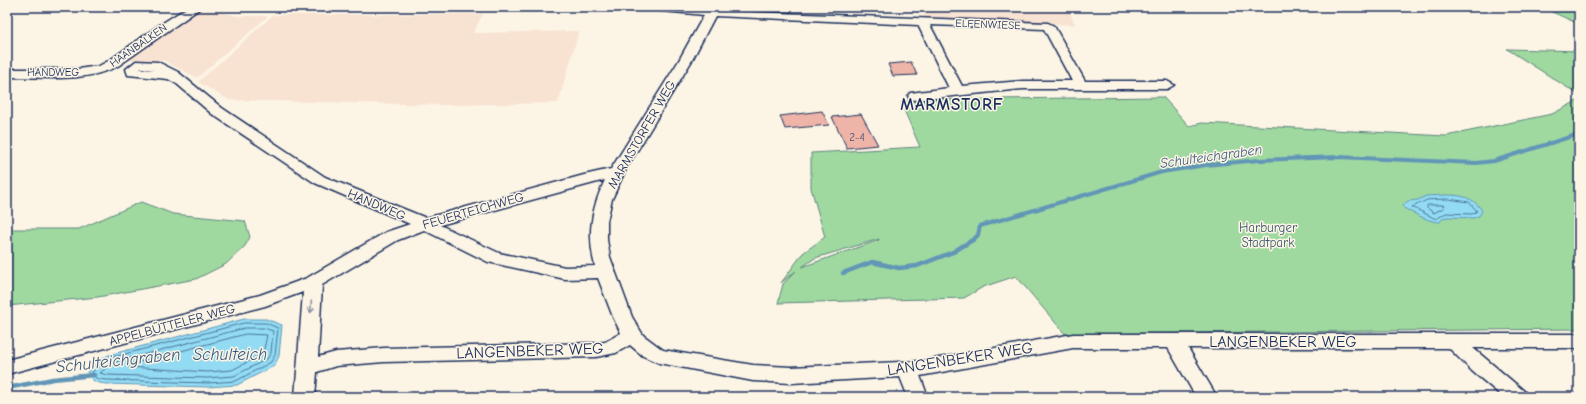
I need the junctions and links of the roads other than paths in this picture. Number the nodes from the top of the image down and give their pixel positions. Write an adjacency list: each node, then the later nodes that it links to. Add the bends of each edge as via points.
1 (196, 7): 6 (street, HAANBALKEN, via 114,63)
2 (652, 7): 3 (street, ELFENWIESE)
3 (713, 9): 4 (street, ELFENWIESE, via 725,14); 13 (street, MARMSTORFER WEG)
4 (850, 13): 5 (street, ELFENWIESE)
5 (922, 21): 9 (street, ELFENWIESE, via 1048,26); 11 (street)
6 (99, 70): 7 (street, HANDWEG, via 78,73)
7 (7, 72)
8 (172, 75): 14 (street, HANDWEG, via 218,112 320,180)
9 (1081, 85): 10 (street); 11 (street, via 1022,85)
10 (1167, 85)
11 (957, 90): 12 (street)
12 (915, 96)
13 (616, 172): 14 (street, FEUERTEICHWEG); 15 (street, MARMSTORFER WEG, via 601,208 598,225 599,249)
14 (424, 224): 15 (street, HANDWEG, via 494,258 565,273); 16 (street, FEUERTEICHWEG, via 392,236)
15 (605, 272): 17 (street, MARMSTORFER WEG)
16 (313, 282): 21 (street, APPELBÜTTELER WEG, via 265,300); 22 (street, one-way to 22)
17 (631, 336): 22 (street, LANGENBEKER WEG, via 610,348 596,350 384,355 336,359); 23 (street, LANGENBEKER WEG, via 648,352 665,358 753,373 791,375)
18 (1174, 341): 19 (street, LANGENBEKER WEG); 23 (street, LANGENBEKER WEG, via 1073,341); 26 (street)
19 (1454, 341): 20 (street, LANGENBEKER WEG); 27 (street, via 1479,366)
20 (1579, 341)
21 (7, 368)
22 (307, 368): 24 (street)
23 (907, 369): 25 (street)
24 (305, 397)
25 (918, 397)
26 (1207, 397)
27 (1517, 397)

